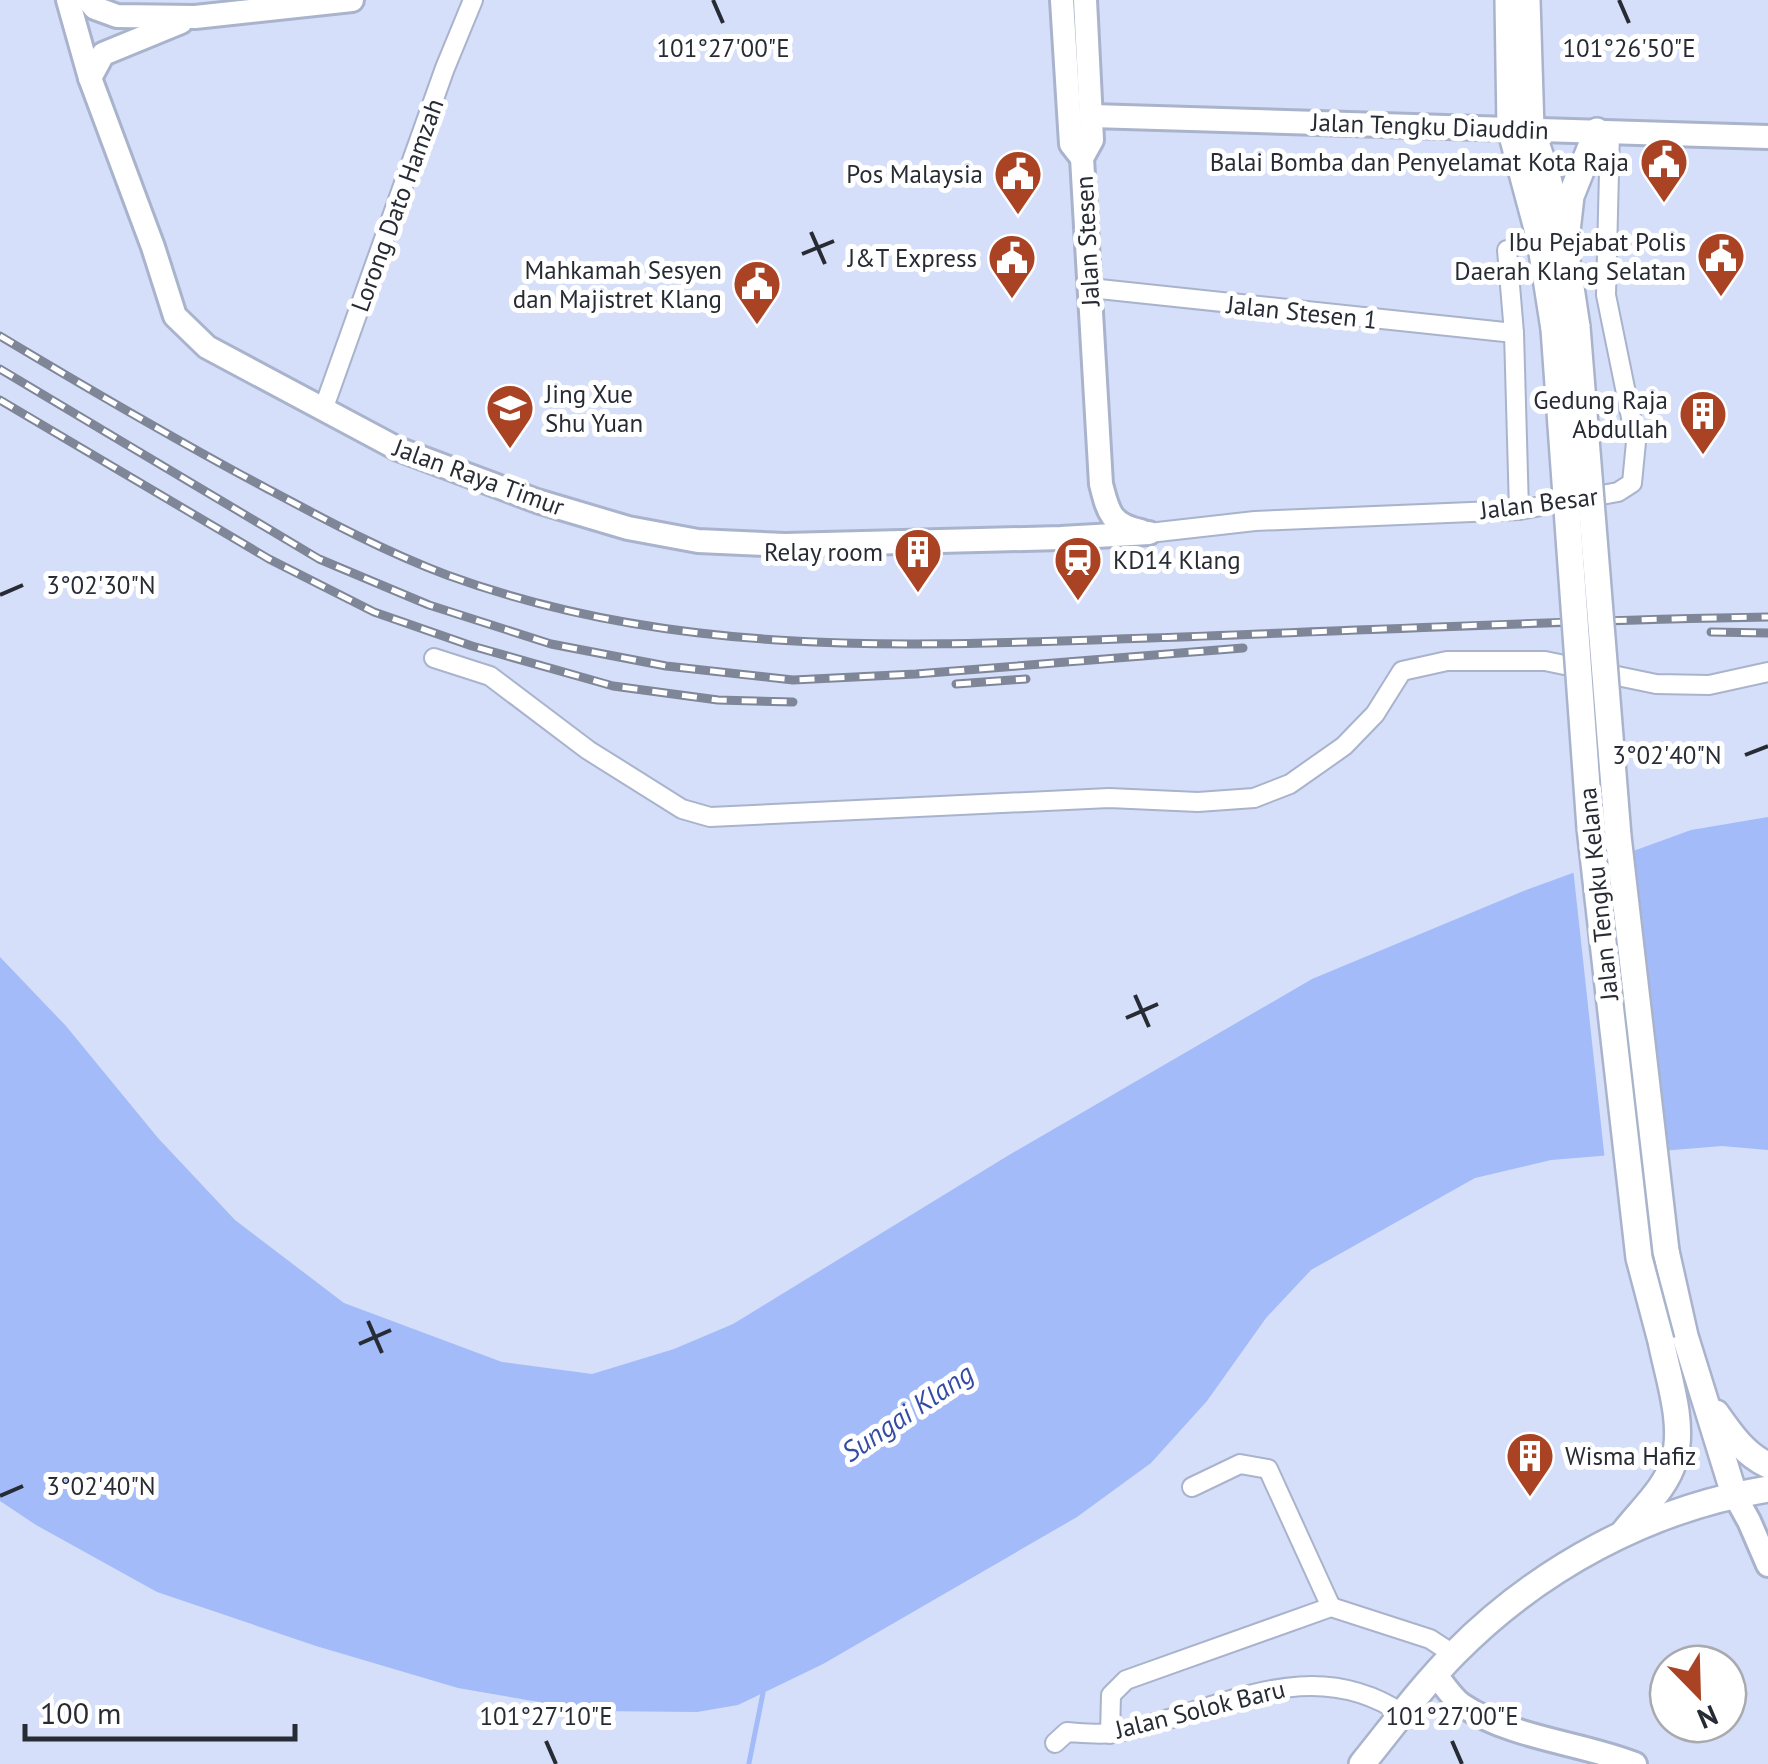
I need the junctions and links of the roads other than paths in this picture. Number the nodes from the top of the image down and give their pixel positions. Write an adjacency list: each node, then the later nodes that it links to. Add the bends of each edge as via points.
1 (68, 0): 10 (main road, Jalan Raya Timur)
2 (88, 0): 9 (main road, via 117,16)
3 (352, 0): 9 (main road)
4 (473, 0): 21 (street, Lorong Dato Hamzah)
5 (1062, 0): 15 (main road, via 1071,144)
6 (1085, 0): 11 (main road, Jalan Stesen)
7 (1508, 0): 12 (highway, Jalan Tengku Kelana)
8 (1527, 0): 12 (highway, Jalan Tengku Kelana)
9 (195, 17): 10 (main road, via 103,54)
10 (90, 78): 21 (main road, Jalan Raya Timur, via 175,316 208,348)
11 (1092, 116): 12 (main road, Jalan Tengku Diauddin); 15 (main road, Jalan Stesen, via 1092,140)
12 (1521, 129): 13 (main road, Jalan Tengku Diauddin); 16 (highway, Jalan Tengku Kelana, via 1547,174); 19 (highway, Jalan Tengku Kelana, via 1540,240)
13 (1604, 131): 14 (main road, Jalan Tengku Diauddin); 16 (highway, via 1571,196); 23 (street, Jalan Besar, via 1606,295 1636,442 1632,484)
14 (1768, 137)
15 (1082, 158): 18 (main road, Jalan Stesen)
16 (1564, 248): 19 (highway, Jalan Tengku Kelana)
17 (1507, 250): 20 (street)
18 (1090, 288): 20 (street, Jalan Stesen 1); 22 (main road, Jalan Stesen)
19 (1566, 328): 28 (highway, Jalan Tengku Kelana, bridge)
20 (1514, 333): 23 (street)
21 (322, 410): 25 (main road, Jalan Raya Timur, via 398,449 537,501 680,538 742,545)
22 (1102, 484): 24 (main road, Jalan Stesen, via 1116,523); 25 (main road, Jalan Stesen, via 1090,524)
23 (1520, 510): 24 (street, Jalan Besar, via 1256,521)
24 (1149, 533): 25 (main road, Jalan Raya Timur)
25 (1061, 538)
26 (434, 658): 27 (street, via 490,676 588,750 682,808 710,817 1109,798 1254,798 1290,784 1344,746 1402,671 1446,661 1545,661 1656,684 1709,685)
27 (1768, 672)
28 (1673, 1339): 29 (highway, Jalan Tengku Kelana); 34 (highway, Jalan Tengku Kelana, via 1674,1462)
29 (1699, 1383): 30 (highway, via 1736,1440); 33 (highway, Jalan Tengku Kelana)
30 (1768, 1465)
31 (1192, 1487): 36 (street, via 1240,1464 1268,1469)
32 (1768, 1489): 33 (highway)
33 (1734, 1494): 34 (highway); 35 (main road)
34 (1624, 1532): 37 (highway, via 1545,1578)
35 (1767, 1558)
36 (1330, 1608): 37 (street, via 1430,1639); 40 (street, via 1126,1680 1110,1695)
37 (1453, 1654): 38 (highway)
38 (1436, 1675): 39 (highway); 43 (main road, via 1459,1702 1484,1716)
39 (1403, 1714): 40 (street, Jalan Solok Baru, via 1344,1686 1287,1685); 42 (highway)
40 (1110, 1734): 41 (street, Jalan Solok Baru, via 1067,1732)
41 (1055, 1744)
42 (1362, 1764)
43 (1635, 1764)

